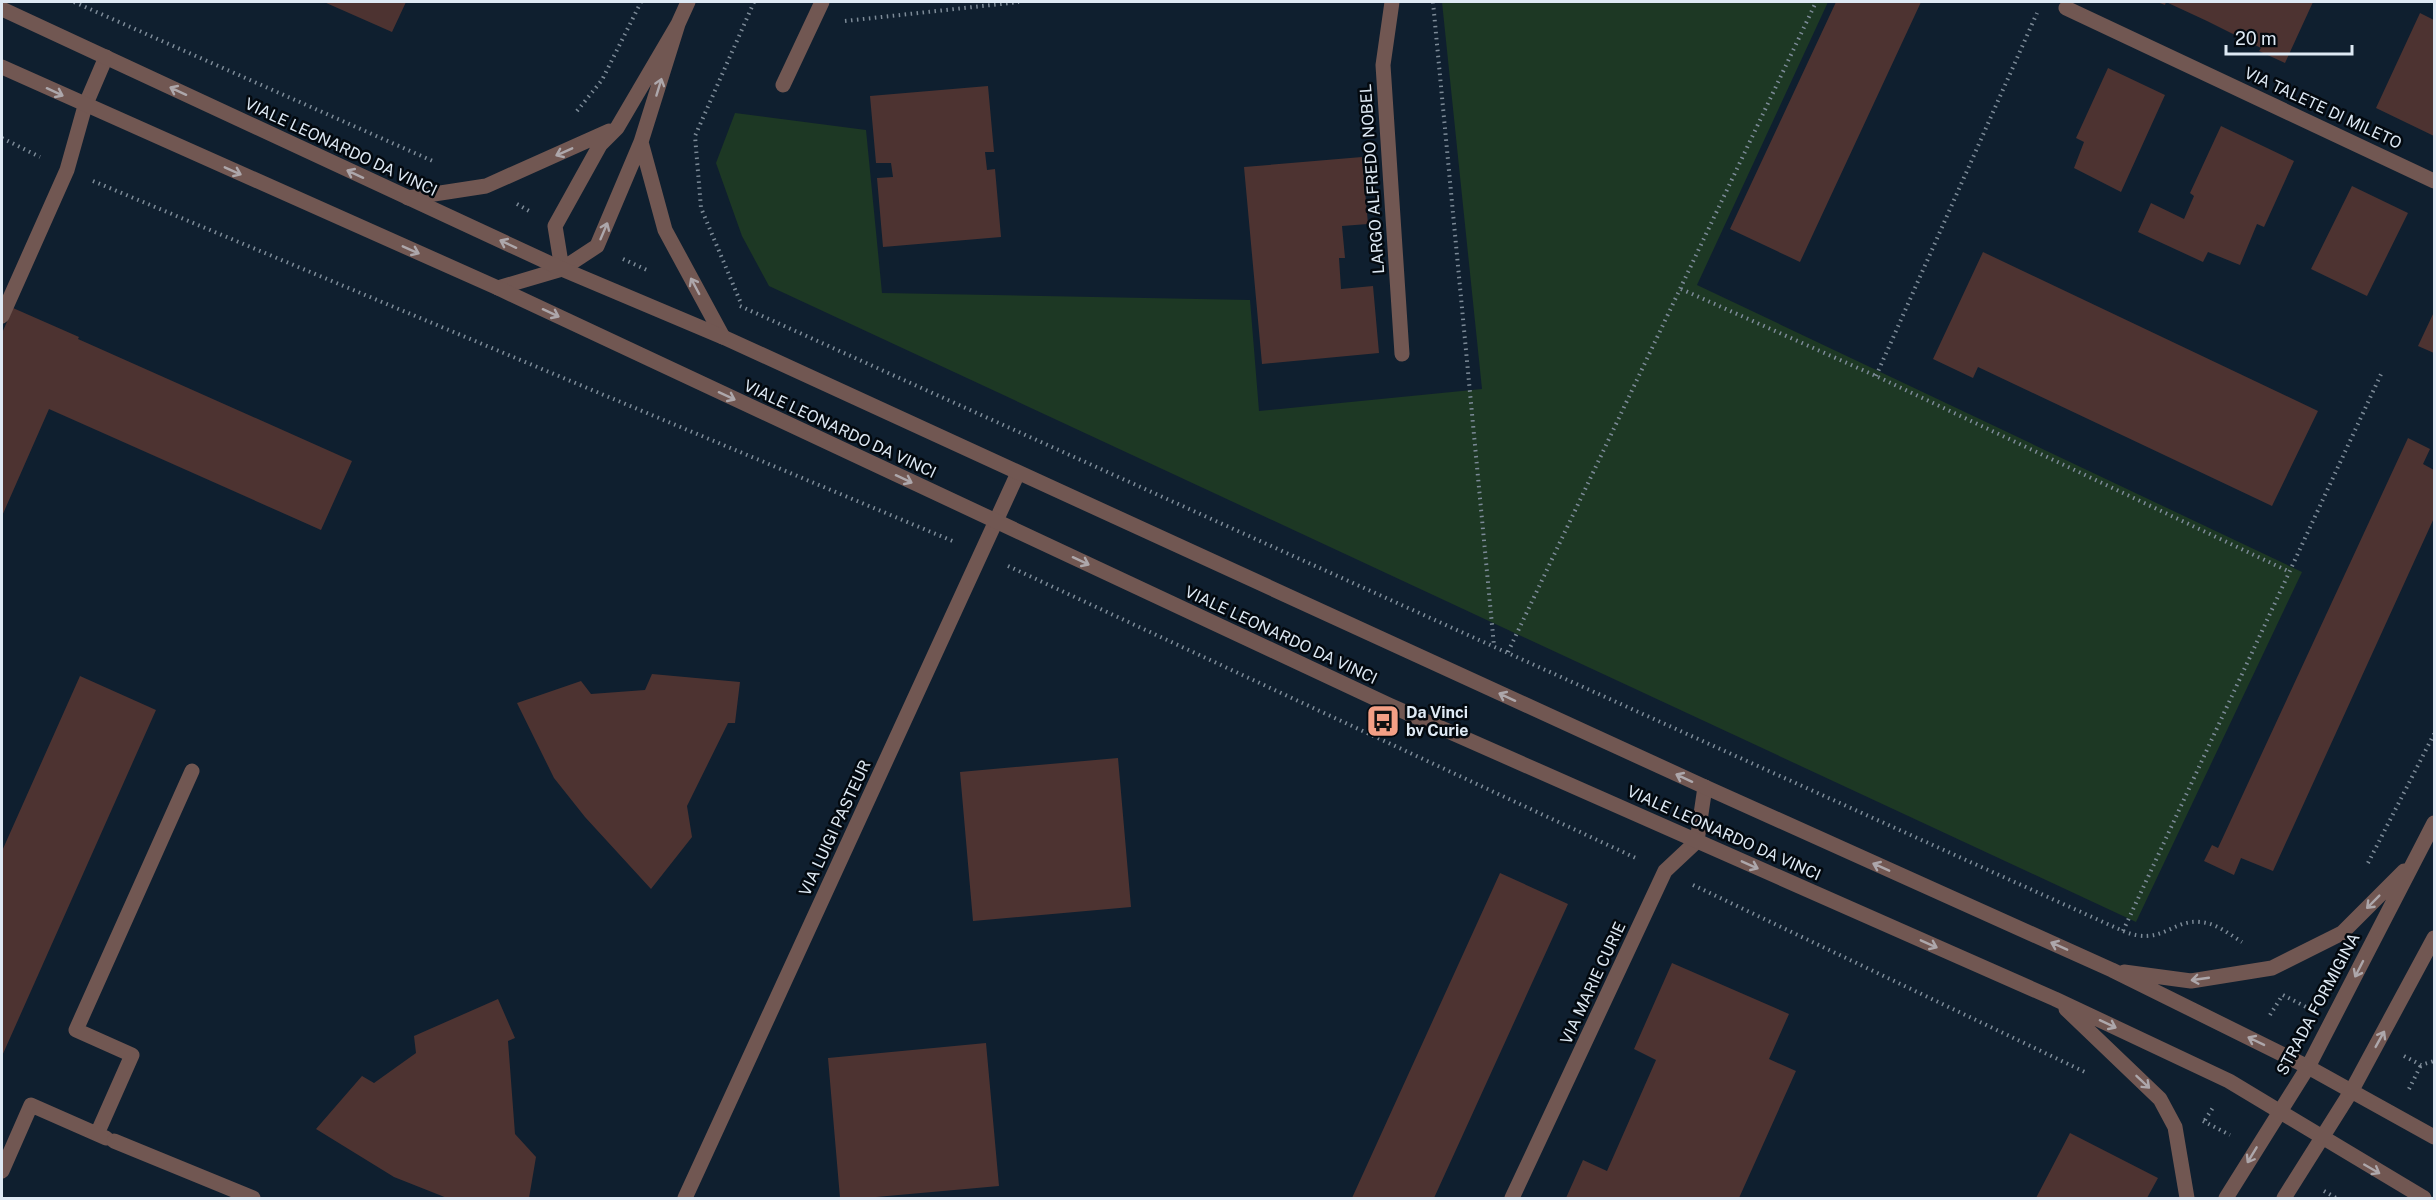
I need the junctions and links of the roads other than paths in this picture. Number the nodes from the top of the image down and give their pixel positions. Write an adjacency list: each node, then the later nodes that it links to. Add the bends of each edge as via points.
1 (688, 2): 6 (street)
2 (822, 2): 9 (street)
3 (1392, 2): 19 (street, LARGO ALFREDO NOBEL, via 1383,65)
4 (2066, 8): 13 (street, VIA TALETE DI MILETO)
5 (2, 9): 7 (street, VIALE LEONARDO DA VINCI)
6 (678, 24): 11 (street); 12 (street, one-way to 6)
7 (106, 57): 10 (street); 14 (street, VIALE LEONARDO DA VINCI, one-way to 7)
8 (2, 68): 10 (street, VIALE LEONARDO DA VINCI, one-way to 10)
9 (783, 85)
10 (85, 106): 16 (street, VIALE LEONARDO DA VINCI, one-way to 16); 17 (street, via 67,170)
11 (617, 128): 14 (street, one-way to 14, via 486,186); 15 (street, via 600,145 555,226)
12 (641, 142): 15 (street, one-way to 12, via 597,246); 18 (street, one-way to 12, via 665,230)
13 (2434, 181)
14 (408, 198): 15 (street, VIALE LEONARDO DA VINCI, one-way to 14)
15 (562, 269): 16 (street); 18 (street, VIALE LEONARDO DA VINCI)
16 (498, 288): 21 (street, VIALE LEONARDO DA VINCI, one-way to 21)
17 (2, 316)
18 (723, 337): 20 (street, VIALE LEONARDO DA VINCI)
19 (1402, 354)
20 (1018, 473): 21 (street, VIA LUIGI PASTEUR); 23 (street, VIALE LEONARDO DA VINCI, one-way to 20)
21 (995, 522): 25 (street, VIALE LEONARDO DA VINCI, one-way to 25, via 1389,705); 38 (street, VIA LUIGI PASTEUR)
22 (192, 771): 33 (street, via 76,1030 132,1055)
23 (1705, 788): 25 (street); 28 (street, VIALE LEONARDO DA VINCI, one-way to 23)
24 (2434, 823): 26 (street, STRADA FORMIGINA)
25 (1697, 841): 29 (street, VIALE LEONARDO DA VINCI, one-way to 29); 39 (street, VIA MARIE CURIE, via 1665,871)
26 (2415, 861): 28 (street, one-way to 28, via 2342,933 2272,968 2191,981); 30 (street, STRADA FORMIGINA, one-way to 30)
27 (2434, 938): 31 (street, one-way to 27)
28 (2112, 970): 30 (street, one-way to 28)
29 (2055, 999): 32 (street, VIALE LEONARDO DA VINCI, one-way to 32, via 2229,1081); 40 (street, one-way to 40, via 2160,1099 2175,1127)
30 (2308, 1067): 31 (street); 32 (street, STRADA FORMIGINA)
31 (2352, 1090): 34 (street); 35 (street)
32 (2279, 1111): 35 (street, VIALE LEONARDO DA VINCI); 41 (street, STRADA FORMIGINA, one-way to 41)
33 (97, 1134): 36 (street, via 31,1105); 37 (street)
34 (2434, 1137)
35 (2322, 1138): 42 (street); 43 (street, VIALE LEONARDO DA VINCI, one-way to 43)
36 (2, 1171)
37 (253, 1198)
38 (685, 1198)
39 (1512, 1198)
40 (2187, 1198)
41 (2226, 1198)
42 (2284, 1198)
43 (2424, 1198)

